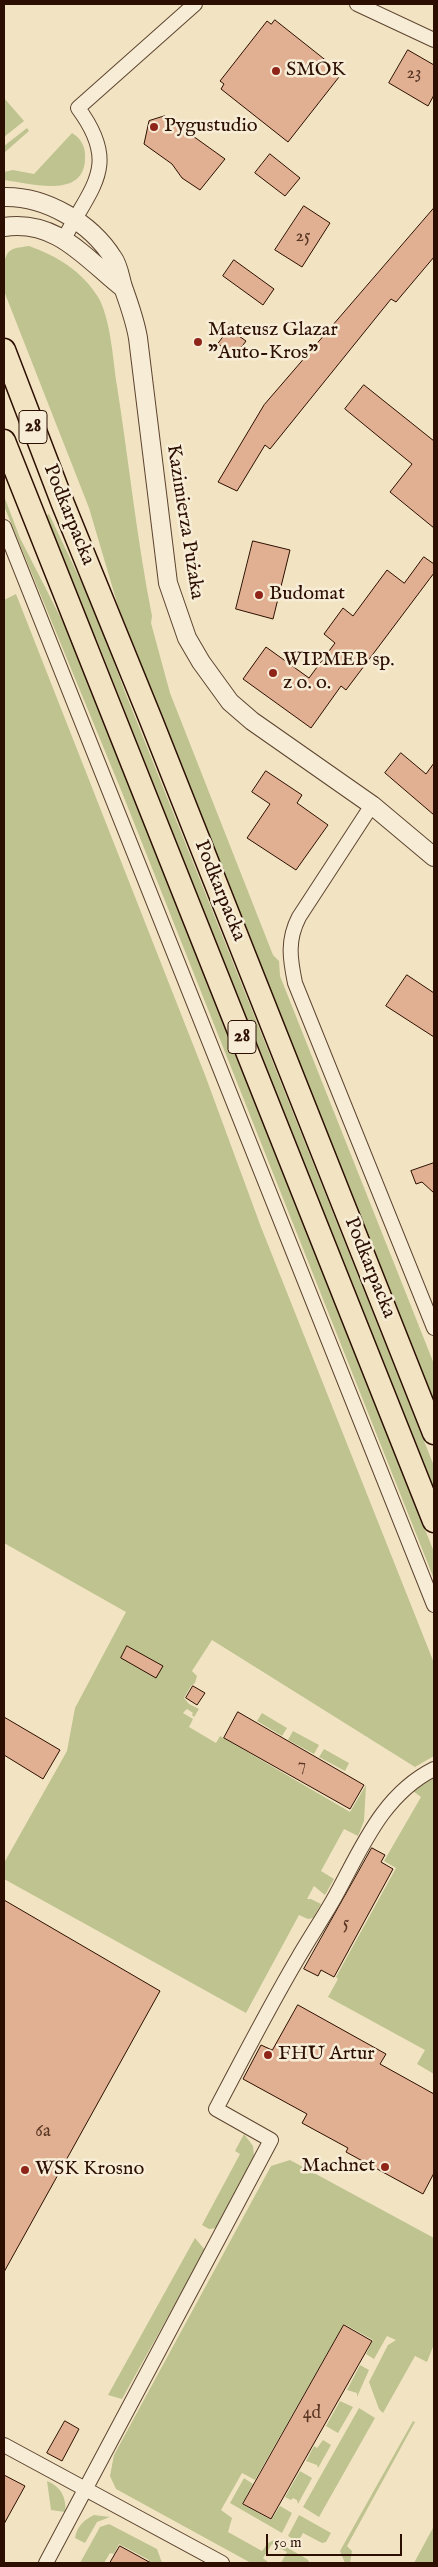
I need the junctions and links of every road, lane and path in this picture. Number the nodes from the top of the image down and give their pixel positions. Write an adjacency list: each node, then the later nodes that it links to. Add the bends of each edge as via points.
1 (195, 4): 5 (street, via 78,108 98,141 101,158 92,189)
2 (358, 4): 3 (street)
3 (434, 40)
4 (4, 197): 5 (street, Kazimierza Pużaka, via 34,200)
5 (74, 220): 7 (street); 8 (street, Kazimierza Pużaka, via 103,244 115,260)
6 (4, 228): 7 (street, Kazimierza Pużaka, via 34,227)
7 (64, 239): 8 (street, Kazimierza Pużaka)
8 (123, 288): 12 (street, Kazimierza Pużaka, via 134,314 138,338 168,583 187,638 216,684 244,715)
9 (4, 350): 15 (main road, Podkarpacka / 28)
10 (4, 441): 16 (main road, Podkarpacka / 28)
11 (4, 527): 17 (street)
12 (372, 805): 13 (street, Kazimierza Pużaka); 14 (street, via 299,917 293,929 289,956 298,992)
13 (434, 857)
14 (434, 1328)
15 (434, 1433)
16 (434, 1521)
17 (434, 1605)
18 (434, 1769): 20 (street, via 418,1778 392,1801 365,1838 216,2109 270,2140)
19 (4, 2445): 20 (street)
20 (87, 2490): 21 (street); 22 (street)
21 (46, 2563)
22 (222, 2563)

